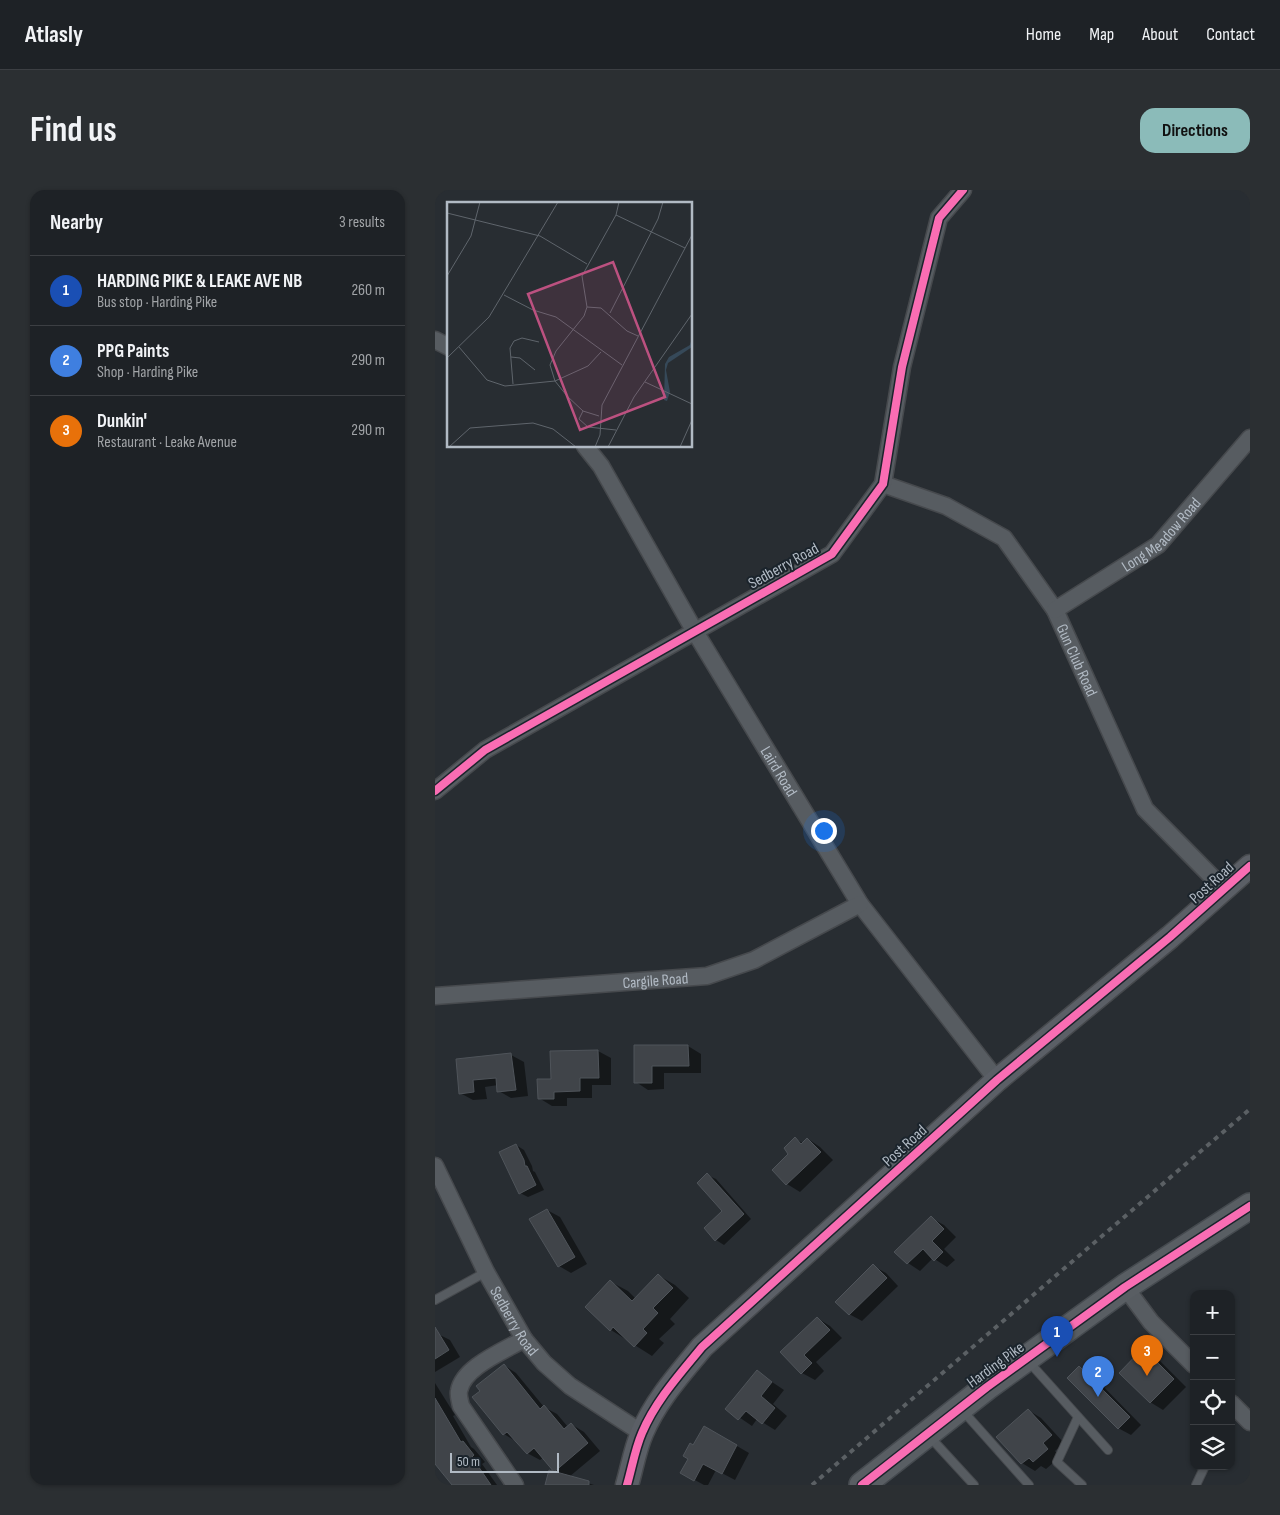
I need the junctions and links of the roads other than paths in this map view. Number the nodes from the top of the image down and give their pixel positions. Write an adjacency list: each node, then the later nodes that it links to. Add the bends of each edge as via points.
1 (963, 190): 6 (street, Sedberry Road, via 939,218 902,367)
2 (435, 340): 3 (street)
3 (447, 346)
4 (1250, 438): 7 (street, Long Meadow Road, via 1158,545)
5 (587, 448): 8 (street, Laird Road, via 601,466)
6 (883, 484): 7 (street, Gun Club Road, via 946,506 1004,538); 8 (street, Sedberry Road, via 832,554)
7 (1055, 610): 11 (street, Gun Club Road, via 1145,809)
8 (694, 630): 9 (street, Sedberry Road, via 485,750); 12 (street, Laird Road)
9 (435, 790)
10 (1250, 866): 11 (street, Post Road)
11 (1224, 888): 14 (street, Post Road, via 1170,937)
12 (860, 904): 13 (street, Cargile Road, via 754,960 707,976); 14 (street, Laird Road)
13 (435, 996)
14 (997, 1080): 27 (street, Post Road, via 702,1347 670,1386)
15 (435, 1166): 17 (street, Sedberry Road)
16 (1250, 1206): 18 (main road, Harding Pike)
17 (486, 1272): 19 (lane); 20 (street, Sedberry Road)
18 (1125, 1287): 21 (main road, Harding Pike); 22 (street, via 1151,1322)
19 (435, 1300)
20 (524, 1339): 27 (street, Sedberry Road, via 544,1364 570,1386); 31 (street, via 470,1371 461,1382 458,1394 461,1406)
21 (1026, 1358): 23 (main road, Harding Pike); 25 (lane)
22 (1190, 1362)
23 (960, 1408): 28 (main road, Harding Pike); 35 (lane)
24 (1235, 1410): 26 (street)
25 (1078, 1417): 29 (lane); 36 (lane, via 1057,1462)
26 (1250, 1422)
27 (642, 1433): 32 (street, Post Road)
28 (927, 1433): 33 (main road, Harding Pike); 34 (lane)
29 (1108, 1450)
30 (1203, 1470): 37 (lane)
31 (515, 1485)
32 (627, 1485)
33 (862, 1485)
34 (974, 1485)
35 (1029, 1485)
36 (1082, 1485)
37 (1196, 1485)

